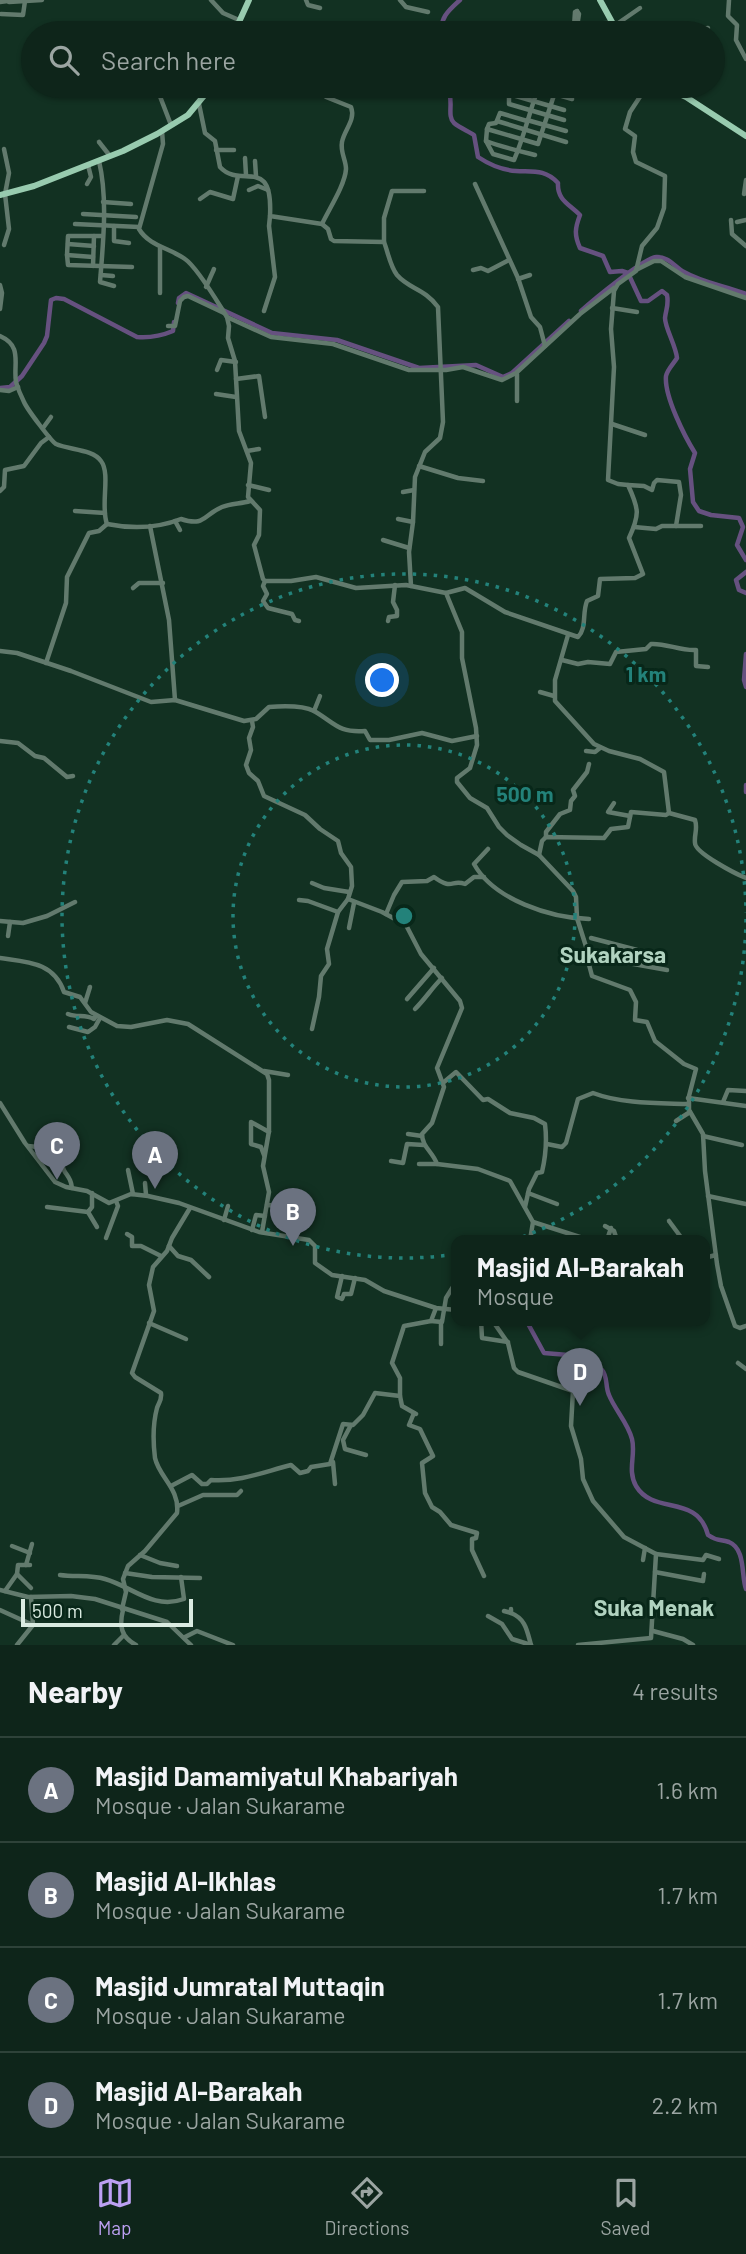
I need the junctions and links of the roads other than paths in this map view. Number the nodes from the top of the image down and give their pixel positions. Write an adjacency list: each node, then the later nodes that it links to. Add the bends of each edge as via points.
1 (42, 0): 9 (street)
2 (211, 0): 16 (street, via 223,13)
3 (249, 0): 16 (main road)
4 (306, 0): 11 (street)
5 (400, 0): 13 (street, via 406,7)
6 (600, 0): 15 (main road)
7 (729, 0): 20 (street, via 728,16 738,27 736,40)
8 (8, 1): 9 (street); 10 (street)
9 (25, 1): 14 (street, via 23,15)
10 (0, 2)
11 (320, 8)
12 (640, 8): 19 (street)
13 (428, 12)
14 (1, 14)
15 (606, 14): 17 (street); 18 (main road)
16 (239, 20)
17 (602, 21)
18 (610, 21)
19 (617, 21)
20 (746, 59)
21 (160, 98): 41 (street)
22 (203, 98): 33 (main road)
23 (329, 98): 85 (street, via 353,111 342,142 344,180)
24 (509, 98): 36 (street, via 508,104)
25 (525, 98): 32 (street)
26 (535, 98): 32 (street)
27 (553, 98): 34 (street)
28 (568, 98): 31 (street)
29 (639, 98): 106 (street, via 625,129 636,137 636,162 665,176 665,201 657,228 642,246)
30 (688, 98): 47 (main road)
31 (572, 99)
32 (534, 101): 34 (street); 36 (street)
33 (199, 104): 41 (main road); 54 (street, via 205,133 215,141)
34 (551, 106): 35 (street); 37 (street)
35 (565, 110)
36 (531, 111): 37 (street); 40 (street)
37 (548, 116): 38 (street); 42 (street)
38 (564, 120)
39 (496, 121): 40 (street, via 501,113); 43 (street); 45 (street)
40 (527, 121): 42 (street); 45 (street)
41 (170, 125): 44 (main road)
42 (545, 125): 46 (street); 48 (street)
43 (487, 129): 49 (street); 50 (street)
44 (162, 130): 58 (main road); 88 (street, via 163,144)
45 (524, 131): 48 (street); 49 (street)
46 (566, 131)
47 (746, 136)
48 (541, 137): 49 (street, via 537,145); 52 (street)
49 (521, 140): 56 (street)
50 (486, 141): 56 (street); 56 (street, via 493,154 513,160)
51 (99, 142): 58 (street)
52 (566, 142)
53 (4, 149): 74 (street, via 9,173)
54 (216, 150): 55 (street); 64 (street, via 222,170)
55 (234, 150)
56 (518, 150): 57 (street)
57 (535, 155)
58 (110, 156): 60 (main road)
59 (245, 158): 63 (street)
60 (99, 161): 62 (main road); 77 (street)
61 (255, 162): 65 (street)
62 (88, 165): 67 (street, via 91,177); 74 (main road)
63 (246, 174): 64 (street); 65 (street)
64 (238, 176): 73 (street, via 233,199)
65 (256, 176): 71 (street)
66 (746, 180): 75 (street)
67 (87, 184)
68 (475, 184): 100 (street)
69 (200, 189): 73 (street)
70 (249, 190): 71 (street, via 258,186)
71 (269, 190): 81 (street)
72 (424, 191): 91 (street, via 392,191 384,216)
73 (209, 192): 76 (street)
74 (2, 194): 94 (street, via 9,229)
75 (744, 194)
76 (200, 198)
77 (103, 202): 78 (street); 80 (street)
78 (131, 204)
79 (83, 214): 80 (street)
80 (103, 214): 82 (street); 86 (street)
81 (270, 216): 85 (street); 119 (street, via 275,277)
82 (136, 217)
83 (746, 220): 97 (street, via 734,221 732,234)
84 (75, 224): 86 (street)
85 (322, 224): 91 (street, via 333,241)
86 (103, 225): 87 (street); 90 (street)
87 (114, 226): 88 (street); 92 (street, via 114,242)
88 (139, 227): 96 (street)
89 (94, 235): 90 (street); 93 (street, via 69,234); 95 (street)
90 (102, 236): 102 (street)
91 (384, 242): 126 (street, via 394,272 427,293 437,306)
92 (129, 243)
93 (68, 244): 95 (street); 98 (street)
94 (4, 245)
95 (94, 246): 99 (street)
96 (160, 247): 113 (street, via 191,264); 115 (street)
97 (745, 248)
98 (67, 255): 99 (street); 101 (street, via 68,265)
99 (93, 257): 101 (street)
100 (509, 260): 105 (street, via 488,271); 110 (street)
101 (93, 266): 102 (street)
102 (101, 267): 103 (street); 107 (street)
103 (132, 267)
104 (214, 269): 113 (street)
105 (473, 270)
106 (636, 270): 114 (street); 116 (street, via 661,261 685,277)
107 (101, 275): 109 (street); 112 (street, via 101,284)
108 (530, 275): 110 (street)
109 (113, 276)
110 (518, 279): 124 (street)
111 (0, 285): 118 (street)
112 (114, 286)
113 (206, 287): 121 (street)
114 (615, 288): 117 (street); 124 (street)
115 (160, 293)
116 (746, 298)
117 (611, 308): 120 (street); 137 (street)
118 (0, 309)
119 (264, 311)
120 (637, 312)
121 (224, 313): 122 (street, via 184,296); 125 (street); 126 (street, via 271,337 333,344 409,370)
122 (171, 326)
123 (0, 336): 130 (street, via 16,351)
124 (545, 345): 128 (street)
125 (236, 362): 127 (street, via 221,360); 129 (street)
126 (442, 368): 128 (street, via 460,367 499,380); 143 (street, via 442,430)
127 (217, 370)
128 (516, 373): 134 (street)
129 (236, 379): 133 (street); 136 (street, via 259,376)
130 (17, 384): 131 (street, via 9,391); 138 (street, via 26,408)
131 (0, 390)
132 (216, 394): 133 (street)
133 (236, 397): 142 (street, via 239,431)
134 (517, 401)
135 (51, 417): 138 (street)
136 (265, 417)
137 (612, 424): 139 (street); 146 (street, via 608,480)
138 (43, 428): 140 (street)
139 (645, 435)
140 (49, 437): 149 (street, via 24,466 4,470); 153 (street, via 55,444 101,460)
141 (259, 449): 142 (street)
142 (247, 450): 145 (street, via 251,463)
143 (419, 466): 144 (street); 148 (street)
144 (483, 481)
145 (248, 485): 147 (street); 151 (street)
146 (628, 485): 159 (street, via 652,491 656,480 678,482 681,495); 161 (street, via 638,509)
147 (269, 490)
148 (414, 490): 150 (street); 156 (street)
149 (0, 491)
150 (403, 492)
151 (250, 501): 155 (street, via 224,506 198,522); 166 (street, via 260,510 254,545)
152 (75, 511): 153 (street)
153 (105, 513): 157 (street)
154 (398, 519): 156 (street)
155 (175, 521): 158 (street); 162 (street)
156 (413, 522): 164 (street)
157 (107, 524): 158 (street); 176 (street, via 88,535 67,577 66,603)
158 (150, 526): 165 (street)
159 (676, 526): 160 (street); 161 (street)
160 (701, 526)
161 (634, 527): 173 (street, via 629,538 642,575 600,579 598,596 584,608 580,636)
162 (180, 530)
163 (383, 540): 164 (street)
164 (409, 548): 168 (street)
165 (163, 583): 169 (street, via 139,583); 181 (street)
166 (264, 583): 167 (street, via 316,577 356,588); 171 (street, via 267,593 263,601 268,608 292,614)
167 (395, 585): 168 (street); 172 (street, via 397,616)
168 (411, 586): 170 (street)
169 (133, 588)
170 (449, 592): 173 (street, via 465,587 505,612); 184 (street, via 462,632 462,658)
171 (297, 621)
172 (387, 621)
173 (568, 635): 175 (street)
174 (0, 651): 176 (street)
175 (562, 660): 177 (street, via 610,664 616,652 660,643 696,650 696,666); 180 (street)
176 (46, 663): 181 (street, via 151,702)
177 (708, 667)
178 (540, 692): 180 (street)
179 (320, 696): 182 (street)
180 (554, 696): 186 (street)
181 (175, 700): 183 (street)
182 (314, 711): 183 (street, via 270,707); 184 (street, via 344,731 366,732 370,740 422,733 452,741)
183 (252, 721): 201 (street, via 248,771 266,798 305,815 338,841 351,867)
184 (477, 736): 194 (street, via 470,768 457,782)
185 (0, 741): 189 (street, via 18,743)
186 (600, 748): 187 (street); 191 (street, via 663,771)
187 (586, 751)
188 (589, 764): 193 (street, via 573,790 570,810 560,814)
189 (73, 776)
190 (614, 803): 192 (street, via 608,812)
191 (669, 813): 192 (street, via 633,812); 199 (street, via 695,820 698,851)
192 (630, 816): 193 (street, via 628,827 611,829 604,838)
193 (546, 837): 197 (street)
194 (520, 844): 196 (street); 197 (street)
195 (488, 849): 198 (street, via 474,862)
196 (516, 850)
197 (539, 855): 208 (street, via 573,891)
198 (484, 877): 207 (street, via 452,886 434,877 402,882); 208 (street, via 529,907)
199 (746, 878)
200 (312, 883): 201 (street)
201 (349, 892): 202 (street)
202 (348, 899): 205 (street); 206 (street)
203 (299, 900): 206 (street)
204 (75, 902): 210 (street, via 9,928)
205 (354, 903): 207 (street); 211 (street)
206 (338, 912): 226 (street)
207 (386, 914): 216 (street, via 407,926)
208 (577, 918): 209 (street); 212 (street)
209 (589, 919)
210 (0, 921)
211 (349, 928)
212 (587, 938): 213 (street); 215 (street)
213 (589, 956): 217 (street); 231 (street, via 592,976 631,990 635,1020 647,1022 655,1041 695,1068)
214 (0, 958): 221 (street, via 42,965 64,992)
215 (657, 958)
216 (434, 968): 218 (street); 220 (street)
217 (667, 970)
218 (442, 978): 222 (street); 229 (street, via 462,1008 437,1066)
219 (90, 987): 221 (street)
220 (407, 999)
221 (85, 1003): 224 (street)
222 (415, 1009)
223 (68, 1014): 224 (street)
224 (98, 1017): 225 (street, via 88,1032); 227 (street, via 123,1027 167,1020 188,1024)
225 (69, 1027)
226 (312, 1029)
227 (263, 1071): 228 (street); 237 (street, via 269,1077)
228 (288, 1076)
229 (444, 1083): 239 (street, via 435,1116); 242 (street, via 455,1072 483,1100 544,1122)
230 (746, 1091): 232 (street, via 727,1090)
231 (688, 1101): 232 (street); 235 (street); 242 (street, via 625,1100 594,1093 578,1098 566,1143 562,1147)
232 (723, 1102): 234 (street)
233 (0, 1103): 241 (street)
234 (746, 1106)
235 (690, 1112): 236 (street); 240 (street)
236 (676, 1121)
237 (269, 1132): 245 (street); 245 (street, via 251,1122 251,1144 261,1147)
238 (408, 1134): 239 (street)
239 (422, 1136): 244 (street)
240 (703, 1136): 243 (street); 256 (street)
241 (25, 1143): 251 (street, via 55,1182); 251 (street, via 38,1149 58,1149)
242 (547, 1144): 252 (street, via 542,1171)
243 (742, 1145)
244 (425, 1146): 246 (street, via 407,1144 405,1163); 248 (street)
245 (264, 1156): 259 (street)
246 (391, 1161)
247 (419, 1164): 248 (street)
248 (437, 1164): 267 (street, via 506,1178)
249 (128, 1170): 254 (street)
250 (145, 1183): 255 (street)
251 (72, 1188): 253 (street)
252 (528, 1193): 260 (street); 267 (street)
253 (92, 1194): 257 (street, via 106,1202); 268 (street)
254 (133, 1194): 255 (street); 257 (street)
255 (146, 1195): 265 (street)
256 (708, 1196): 258 (street); 284 (street)
257 (116, 1201): 282 (street)
258 (746, 1204)
259 (267, 1205): 262 (street); 269 (street)
260 (557, 1205)
261 (228, 1206): 270 (street)
262 (285, 1206): 264 (street); 264 (street, via 286,1195 291,1194)
263 (47, 1207): 268 (street)
264 (293, 1207): 266 (street)
265 (190, 1208): 270 (street); 283 (street)
266 (305, 1208)
267 (524, 1208): 272 (street)
268 (88, 1212): 273 (street)
269 (265, 1216): 274 (street, via 256,1215); 275 (street)
270 (223, 1220): 274 (street)
271 (669, 1221): 281 (street)
272 (533, 1222): 277 (street); 278 (street)
273 (97, 1227)
274 (253, 1230): 275 (street)
275 (262, 1232): 287 (street, via 309,1240 315,1246 316,1265)
276 (127, 1234): 285 (street, via 132,1245)
277 (531, 1235)
278 (572, 1235)
279 (607, 1235): 280 (street, via 608,1227)
280 (615, 1235)
281 (679, 1235)
282 (106, 1238)
283 (169, 1246): 285 (street); 288 (street)
284 (716, 1255): 286 (street); 299 (street, via 734,1323)
285 (161, 1256): 295 (street, via 149,1285 154,1311)
286 (710, 1256)
287 (342, 1276): 289 (street); 289 (street, via 337,1297 342,1299 351,1294)
288 (209, 1277)
289 (355, 1278): 291 (street)
290 (451, 1290): 292 (street)
291 (436, 1308): 292 (street); 294 (street)
292 (444, 1309): 293 (street); 296 (street)
293 (451, 1310)
294 (431, 1321): 296 (street); 307 (street, via 404,1326 391,1363 400,1378)
295 (149, 1323): 300 (street); 306 (street, via 132,1373)
296 (441, 1323): 302 (street)
297 (481, 1326): 301 (street, via 482,1338)
298 (496, 1326): 301 (street)
299 (746, 1326)
300 (186, 1339)
301 (508, 1342): 317 (street, via 518,1372 573,1391 570,1426 586,1487 612,1526)
302 (440, 1344)
303 (738, 1363): 304 (street)
304 (746, 1369)
305 (163, 1381): 306 (street)
306 (158, 1390): 312 (street, via 162,1398 154,1426 156,1460)
307 (400, 1396): 308 (street, via 375,1393 363,1415); 329 (street, via 402,1406 415,1413 410,1423 420,1429 431,1450 432,1458 421,1468 429,1503 451,1525 477,1533 471,1550)
308 (351, 1425): 309 (street, via 344,1447); 310 (street, via 343,1424)
309 (366, 1454)
310 (333, 1461): 311 (street); 312 (street, via 304,1472 291,1465 206,1484 192,1475)
311 (335, 1483)
312 (171, 1486): 314 (street)
313 (241, 1490): 314 (street, via 237,1495 203,1495)
314 (178, 1506): 320 (street, via 174,1519)
315 (32, 1544): 318 (street)
316 (12, 1546): 318 (street)
317 (645, 1548): 319 (street); 322 (street)
318 (30, 1553): 326 (street, via 28,1565 18,1565)
319 (656, 1554): 321 (street); 324 (street)
320 (140, 1555): 323 (street); 325 (street)
321 (719, 1559)
322 (643, 1560)
323 (177, 1566)
324 (655, 1572): 327 (street, via 702,1581); 341 (street)
325 (125, 1573): 330 (street); 333 (street)
326 (17, 1574): 332 (street); 334 (street)
327 (704, 1574)
328 (60, 1575): 333 (street, via 102,1578)
329 (484, 1576)
330 (181, 1577): 331 (street); 333 (street, via 184,1600 170,1604)
331 (200, 1578)
332 (31, 1588)
333 (125, 1588): 336 (street)
334 (2, 1590): 335 (street)
335 (32, 1597): 336 (street, via 82,1596); 340 (street)
336 (123, 1609): 342 (street); 343 (street, via 167,1622)
337 (0, 1610): 340 (street)
338 (504, 1611): 349 (street, via 518,1616 528,1629)
339 (488, 1616): 349 (street, via 512,1639)
340 (33, 1625): 344 (street)
341 (653, 1631): 350 (street, via 650,1638); 351 (street)
342 (124, 1635): 345 (street); 346 (street)
343 (185, 1637): 347 (street); 348 (street, via 197,1631)
344 (18, 1645)
345 (114, 1645)
346 (136, 1645)
347 (191, 1645)
348 (233, 1645)
349 (531, 1645)
350 (578, 1645)
351 (693, 1645)

